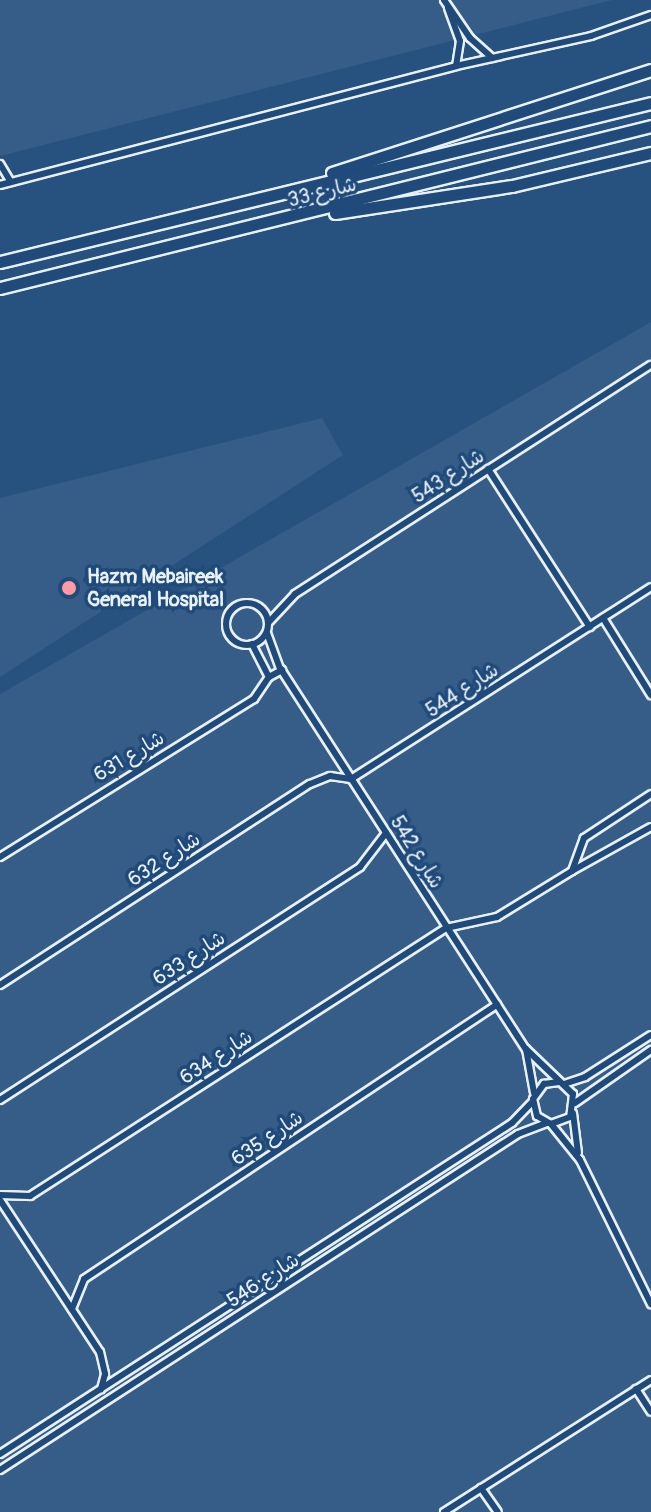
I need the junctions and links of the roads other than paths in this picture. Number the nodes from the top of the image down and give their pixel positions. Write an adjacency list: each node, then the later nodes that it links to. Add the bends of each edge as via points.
1 (445, 2): 3 (street); 4 (street, via 460,41)
2 (651, 15): 3 (street, via 627,27)
3 (492, 58): 4 (street)
4 (456, 66): 10 (street)
5 (651, 70): 12 (highway)
6 (651, 103): 12 (highway, شارع 33)
7 (651, 126): 13 (highway, شارع 33)
8 (651, 153): 13 (highway, via 512,186)
9 (0, 164): 10 (street)
10 (11, 182): 11 (street)
11 (0, 185)
12 (286, 189): 14 (highway, شارع 33)
13 (290, 218): 15 (highway, شارع 33)
14 (0, 262)
15 (0, 288)
16 (651, 365): 17 (street, شارع 543)
17 (488, 469): 20 (street, شارع 543, via 295,594); 21 (street)
18 (651, 587): 19 (street, شارع 544)
19 (603, 618): 21 (street, شارع 544); 26 (street)
20 (269, 622): 22 (street); 23 (street, via 254,603 231,610 228,633 237,642)
21 (590, 627): 27 (street, شارع 544)
22 (267, 633): 23 (street); 24 (street, شارع 542)
23 (252, 644): 25 (street)
24 (282, 670): 25 (street); 27 (street, شارع 542)
25 (269, 677): 31 (street, شارع 631, via 254,699)
26 (651, 695)
27 (351, 779): 30 (street, شارع 542); 34 (street, شارع 632, via 330,776 310,784)
28 (651, 794): 32 (street, via 584,838)
29 (651, 827): 32 (street)
30 (386, 833): 33 (street, شارع 542); 41 (street, شارع 633, via 360,867)
31 (0, 857)
32 (572, 871): 33 (street, via 497,917)
33 (446, 928): 35 (street, شارع 542); 46 (street, شارع 634, via 37,1192)
34 (0, 985)
35 (497, 1005): 37 (street, شارع 542); 48 (street, شارع 635, via 84,1279 74,1292)
36 (651, 1035): 39 (street, via 585,1077)
37 (526, 1049): 39 (street, شارع 542); 40 (street, شارع 542)
38 (651, 1050): 42 (street)
39 (561, 1083): 40 (street, via 544,1084); 42 (street)
40 (534, 1097): 44 (street, via 537,1116); 50 (street, شارع 546, via 512,1123)
41 (0, 1100)
42 (575, 1103): 43 (street)
43 (573, 1113): 44 (street); 45 (street)
44 (549, 1124): 45 (street); 54 (street, شارع 546, via 518,1134)
45 (580, 1160): 47 (street)
46 (0, 1197): 48 (street)
47 (651, 1304)
48 (72, 1309): 50 (street, via 103,1359)
49 (651, 1380): 51 (street)
50 (101, 1389): 53 (street, شارع 546)
51 (636, 1389): 52 (street); 55 (street)
52 (651, 1412)
53 (0, 1454)
54 (0, 1470)
55 (481, 1488): 56 (street); 57 (street)
56 (444, 1512)
57 (498, 1512)

